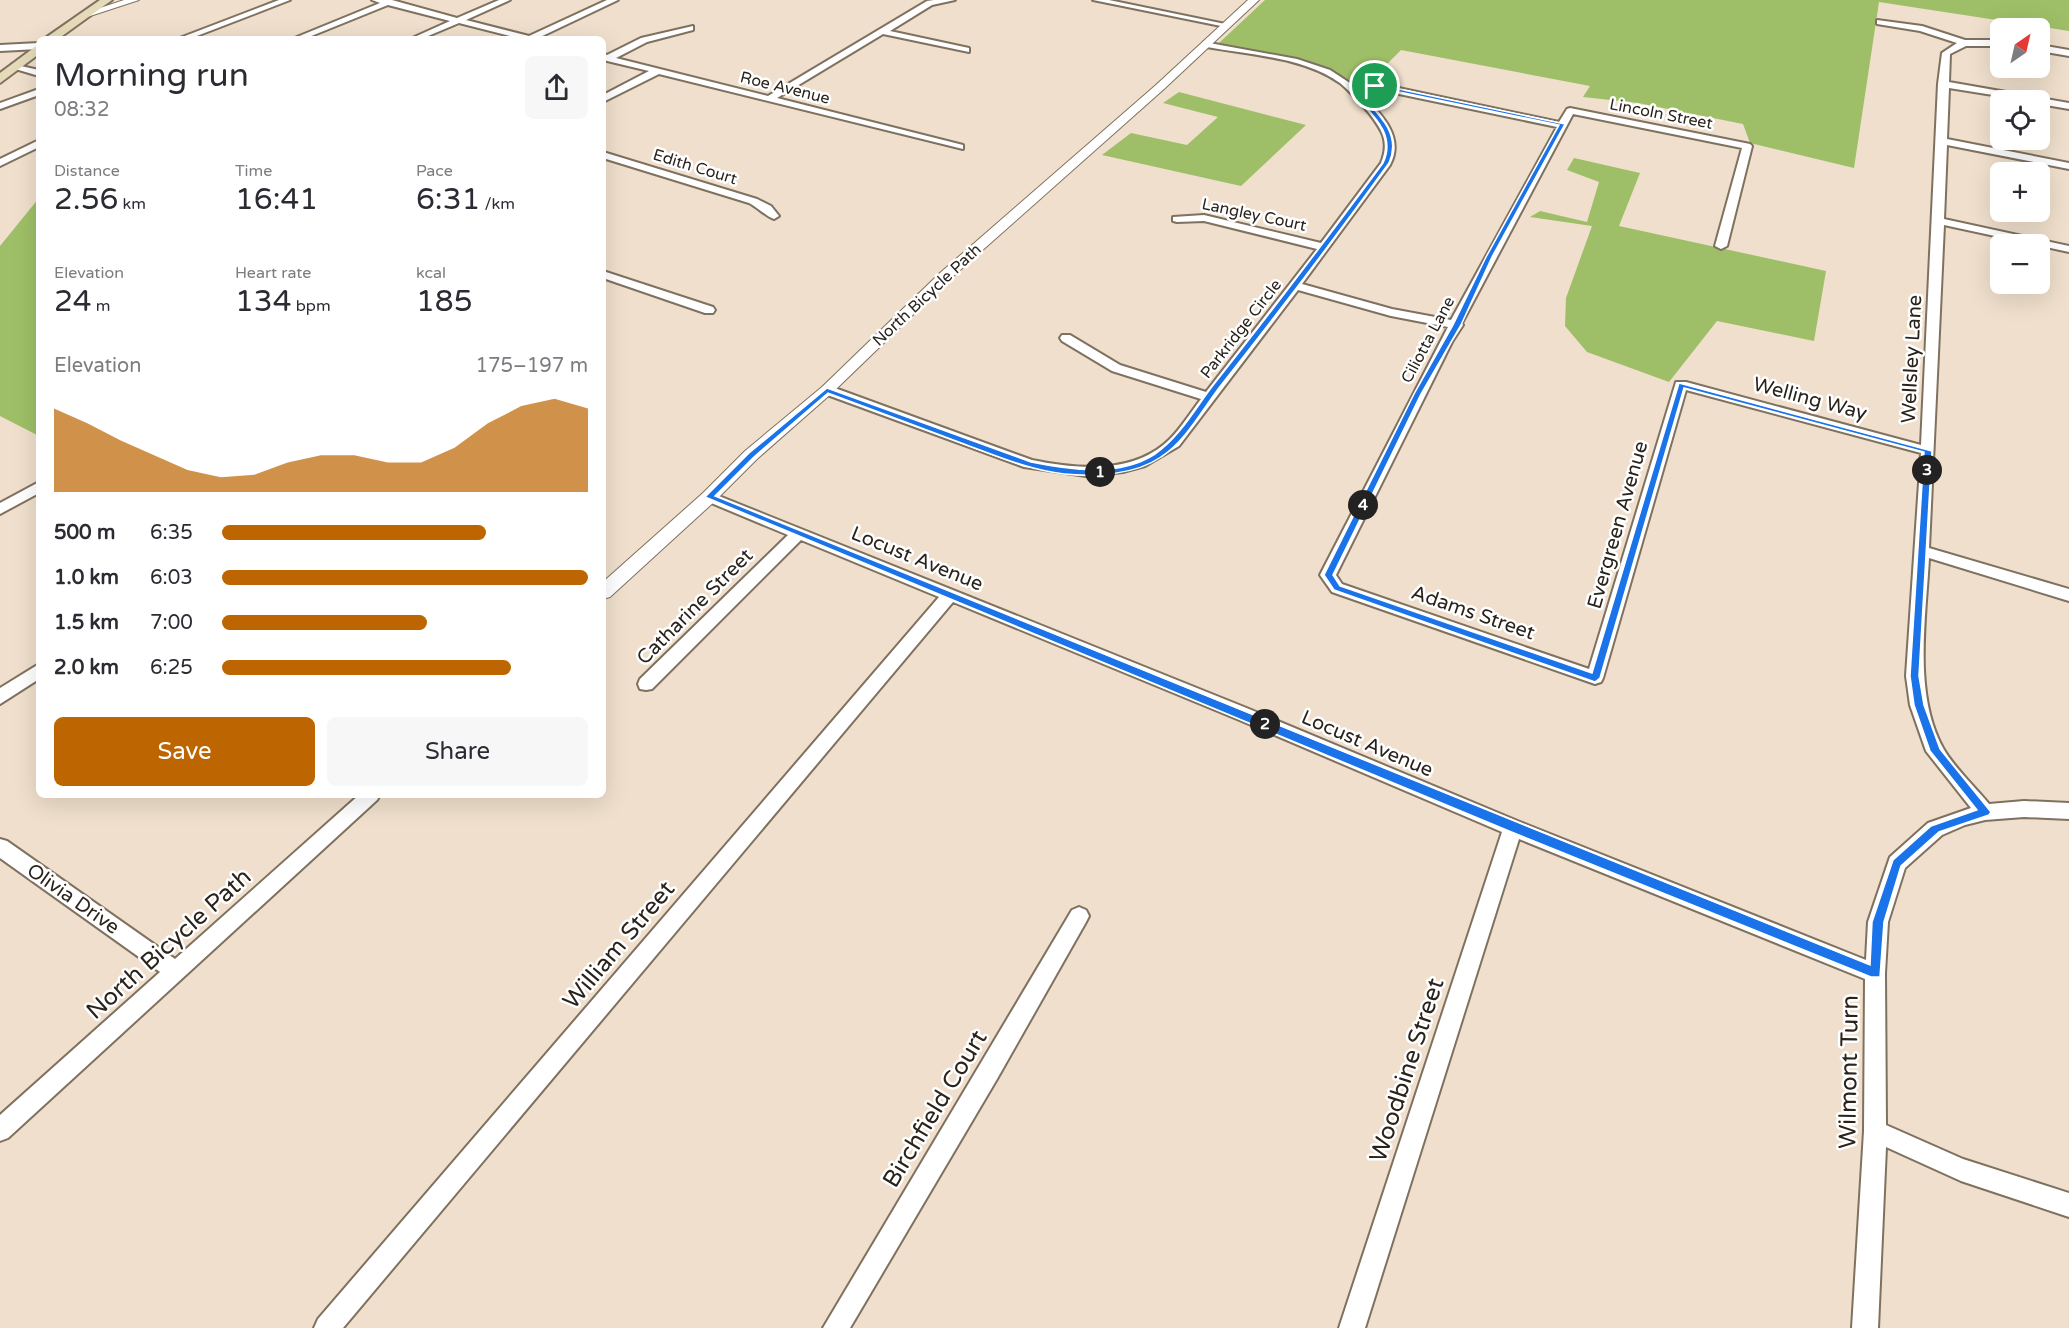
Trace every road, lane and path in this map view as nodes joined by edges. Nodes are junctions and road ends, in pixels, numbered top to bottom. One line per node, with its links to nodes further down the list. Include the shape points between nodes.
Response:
1 (107, 0): 12 (main road)
2 (134, 0): 12 (street)
3 (286, 0): 19 (street)
4 (376, 0): 10 (street)
5 (506, 0): 13 (street)
6 (614, 0): 23 (street)
7 (951, 0): 11 (street)
8 (1097, 0): 15 (street)
9 (1254, 0): 15 (street, North Bicycle Path)
10 (391, 1): 13 (street); 20 (street)
11 (926, 2): 17 (street)
12 (84, 15): 18 (main road)
13 (458, 20): 21 (street); 22 (street)
14 (1880, 22): 24 (street, via 1922,29)
15 (1226, 25): 26 (street, North Bicycle Path)
16 (690, 28): 33 (street, via 644,40)
17 (880, 31): 30 (street); 44 (street)
18 (54, 36)
19 (189, 36)
20 (304, 36)
21 (421, 36)
22 (519, 36)
23 (536, 36)
24 (1964, 43): 25 (street); 39 (street, Wellsley Lane, via 1946,53)
25 (1990, 43)
26 (1207, 44): 40 (street, Parkridge Circle, via 1309,66); 68 (street, North Bicycle Path, via 954,268)
27 (36, 47): 28 (street)
28 (0, 48)
29 (36, 49): 35 (main road)
30 (966, 50)
31 (2050, 50): 32 (street)
32 (2069, 53)
33 (606, 57)
34 (606, 57): 36 (street, Roe Avenue)
35 (15, 66): 37 (street); 38 (main road)
36 (657, 71): 43 (street); 44 (street, Roe Avenue)
37 (36, 72)
38 (0, 79)
39 (1943, 84): 41 (street); 50 (street, Wellsley Lane)
40 (1352, 88): 49 (street, via 1375,86); 60 (street, Parkridge Circle, via 1388,130 1392,151)
41 (1990, 92)
42 (36, 93): 46 (street)
43 (606, 97)
44 (769, 99): 52 (street, Roe Avenue)
45 (2050, 103): 47 (street)
46 (0, 106)
47 (2069, 106)
48 (1570, 111): 49 (street, Ciliotta Lane); 59 (street, Lincoln Street, via 1747,146)
49 (1562, 124): 65 (street, Ciliotta Lane, via 1489,257)
50 (1941, 141): 55 (street); 58 (street, Wellsley Lane)
51 (36, 145): 54 (street)
52 (960, 147)
53 (606, 156): 56 (street, Edith Court, via 753,201)
54 (0, 164)
55 (2069, 166)
56 (774, 216)
57 (1177, 219): 60 (street, Langley Court, via 1204,218)
58 (1938, 221): 61 (street); 70 (street, Wellsley Lane)
59 (1720, 246)
60 (1323, 247): 63 (street, Parkridge Circle)
61 (2069, 249)
62 (606, 276): 64 (street)
63 (1295, 286): 65 (street); 69 (street, Parkridge Circle)
64 (709, 310)
65 (1457, 325): 76 (street, Ciliotta Lane, via 1418,394 1328,575)
66 (1066, 338): 69 (street, via 1116,368)
67 (1682, 385): 70 (street, Welling Way); 81 (street, Evergreen Avenue)
68 (827, 390): 69 (street, Parkridge Circle, via 1029,465 1091,472 1138,465 1159,455 1186,428); 72 (street, North Bicycle Path)
69 (1208, 397)
70 (1928, 451): 75 (street, Wellsley Lane)
71 (36, 488): 73 (street)
72 (709, 497): 74 (street, Locust Avenue); 77 (street, North Bicycle Path)
73 (0, 509)
74 (798, 534): 78 (street, Locust Avenue); 82 (street, Catharine Street)
75 (1922, 551): 79 (street); 86 (street, Wellsley Lane, via 1914,676 1919,705 1935,751)
76 (1337, 588): 81 (street, Adams Street)
77 (606, 589)
78 (950, 595): 87 (street, Locust Avenue); 95 (street, William Street)
79 (2069, 595)
80 (36, 672): 83 (street)
81 (1595, 678)
82 (646, 684)
83 (0, 697)
84 (368, 798): 90 (street, North Bicycle Path)
85 (2069, 811): 86 (street, Wilmont Turn)
86 (1985, 812): 91 (street, Wilmont Turn, via 1935,829 1897,863 1878,922)
87 (1513, 828): 91 (street, Locust Avenue); 97 (street, Woodbine Street)
88 (0, 847): 90 (street, Olivia Drive)
89 (1079, 916): 96 (street, Birchfield Court)
90 (176, 972): 92 (street, North Bicycle Path)
91 (1875, 973): 93 (street, Wilmont Turn)
92 (0, 1130)
93 (1875, 1131): 94 (street, via 1961,1170); 98 (street, Wilmont Turn)
94 (2069, 1205)
95 (327, 1328)
96 (836, 1328)
97 (1352, 1328)
98 (1865, 1328)

